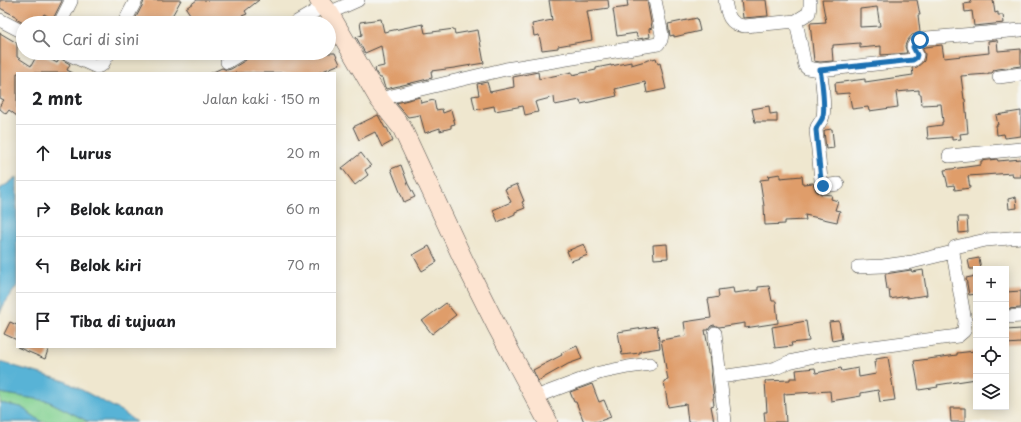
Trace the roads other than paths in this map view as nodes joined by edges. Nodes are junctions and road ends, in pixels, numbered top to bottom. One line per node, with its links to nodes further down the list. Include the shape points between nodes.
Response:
1 (70, 0): 8 (street)
2 (136, 0): 9 (street)
3 (358, 0): 7 (street)
4 (655, 0): 24 (street, via 662,35 658,44 506,69)
5 (725, 0): 13 (street, via 727,14 740,26)
6 (810, 0): 13 (street, via 809,13)
7 (324, 6): 10 (street); 11 (street)
8 (64, 16)
9 (128, 16)
10 (307, 16)
11 (330, 16)
12 (0, 20): 15 (street)
13 (796, 21): 21 (street, via 804,66)
14 (336, 26): 24 (street)
15 (16, 28)
16 (1021, 30): 21 (street, via 927,38 915,43 913,47 917,55 913,60)
17 (82, 60): 18 (street, via 97,67)
18 (105, 60)
19 (230, 60): 20 (street)
20 (227, 62)
21 (820, 70): 27 (street, via 824,113 816,130 821,180 823,186)
22 (1021, 74): 23 (street)
23 (999, 77)
24 (379, 99): 37 (street, via 402,128 467,266)
25 (1021, 149): 26 (street)
26 (949, 156)
27 (838, 184)
28 (1021, 237): 29 (street, via 986,240 955,248)
29 (953, 252): 30 (street, via 912,262); 33 (street)
30 (858, 267)
31 (1021, 316): 32 (street)
32 (1009, 317)
33 (971, 321): 36 (street, via 958,336 810,357 769,370)
34 (715, 333): 36 (street)
35 (650, 364): 37 (street, via 599,373)
36 (720, 377): 39 (street)
37 (535, 397): 38 (street)
38 (548, 422)
39 (725, 422)

